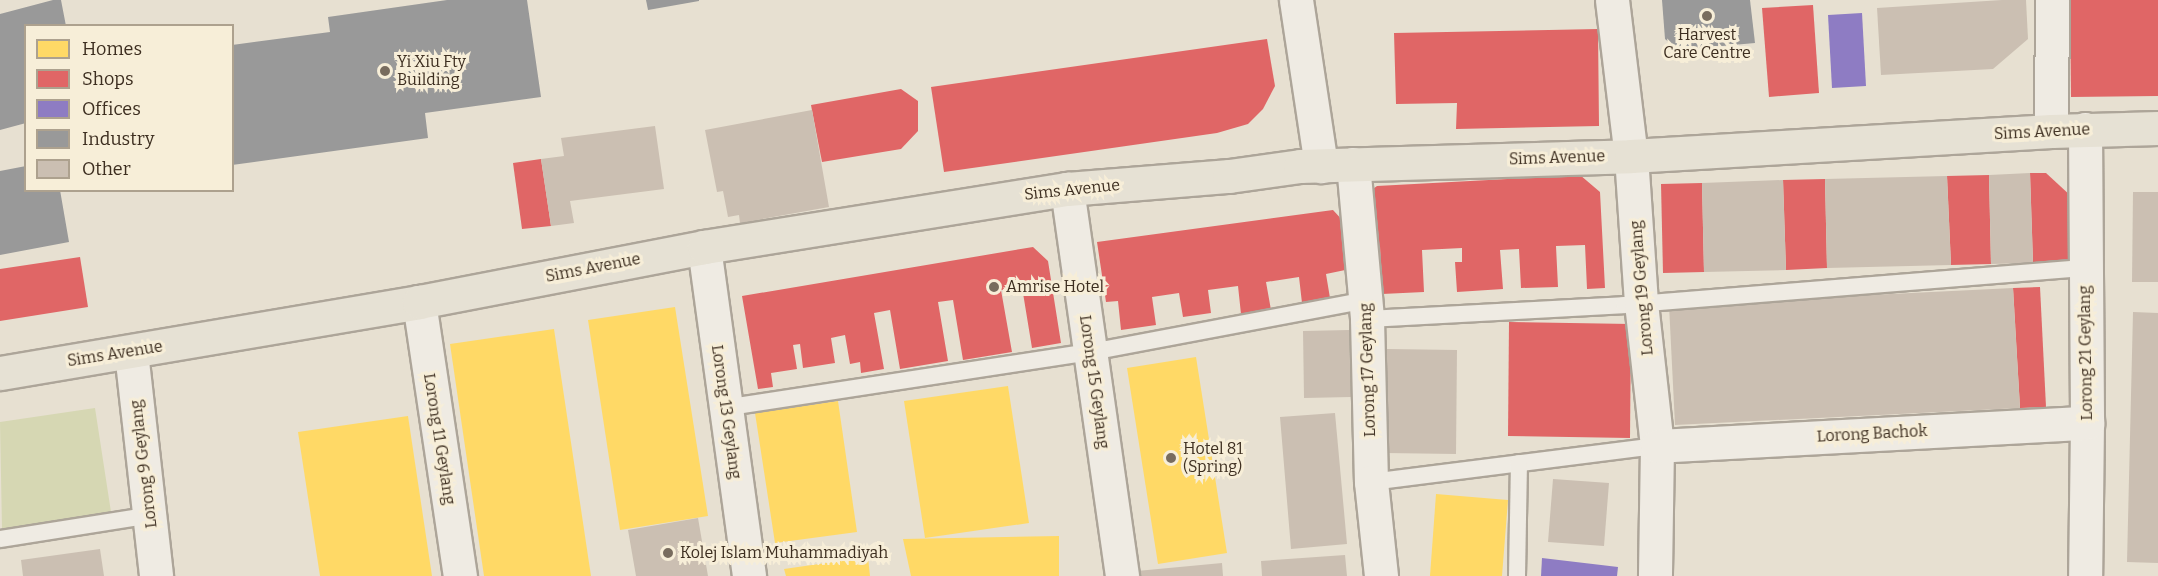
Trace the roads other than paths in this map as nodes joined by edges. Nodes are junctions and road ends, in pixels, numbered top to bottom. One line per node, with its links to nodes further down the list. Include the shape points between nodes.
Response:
1 (1284, 0): 10 (street)
2 (1296, 0): 10 (street)
3 (1612, 0): 8 (street, Lorong 19 Geylang)
4 (2052, 0): 7 (street)
5 (2158, 128): 6 (main road, Sims Avenue)
6 (2085, 129): 7 (main road, Sims Avenue); 13 (street, Lorong 21 Geylang)
7 (2051, 131): 8 (main road, Sims Avenue)
8 (1631, 156): 9 (main road, Sims Avenue); 15 (street, Lorong 19 Geylang)
9 (1353, 164): 10 (main road, Sims Avenue); 16 (street, Lorong 17 Geylang)
10 (1310, 166): 11 (main road, Sims Avenue)
11 (1067, 189): 12 (main road, Sims Avenue); 17 (street, Lorong 15 Geylang)
12 (704, 247): 14 (main road, Sims Avenue); 20 (street, Lorong 13 Geylang)
13 (2085, 268): 15 (lane); 21 (street, Lorong 21 Geylang)
14 (419, 302): 18 (main road, Sims Avenue); 28 (street, Lorong 11 Geylang)
15 (1641, 303): 16 (lane); 22 (street, Lorong 19 Geylang)
16 (1367, 310): 17 (lane); 24 (street, Lorong 17 Geylang)
17 (1089, 351): 20 (lane); 30 (street, Lorong 15 Geylang)
18 (131, 352): 19 (main road, Sims Avenue); 25 (street, Lorong 9 Geylang)
19 (0, 373)
20 (724, 408): 29 (street, Lorong 13 Geylang)
21 (2088, 423): 22 (street, Lorong Bachok); 34 (street, Lorong 21 Geylang)
22 (1658, 446): 23 (lane); 33 (street, Lorong 19 Geylang)
23 (1519, 463): 24 (lane); 32 (lane)
24 (1371, 482): 31 (street, Lorong 17 Geylang)
25 (151, 515): 26 (lane); 27 (street, Lorong 9 Geylang)
26 (0, 538)
27 (156, 576)
28 (460, 576)
29 (749, 576)
30 (1122, 576)
31 (1381, 576)
32 (1517, 576)
33 (1655, 576)
34 (2085, 576)

